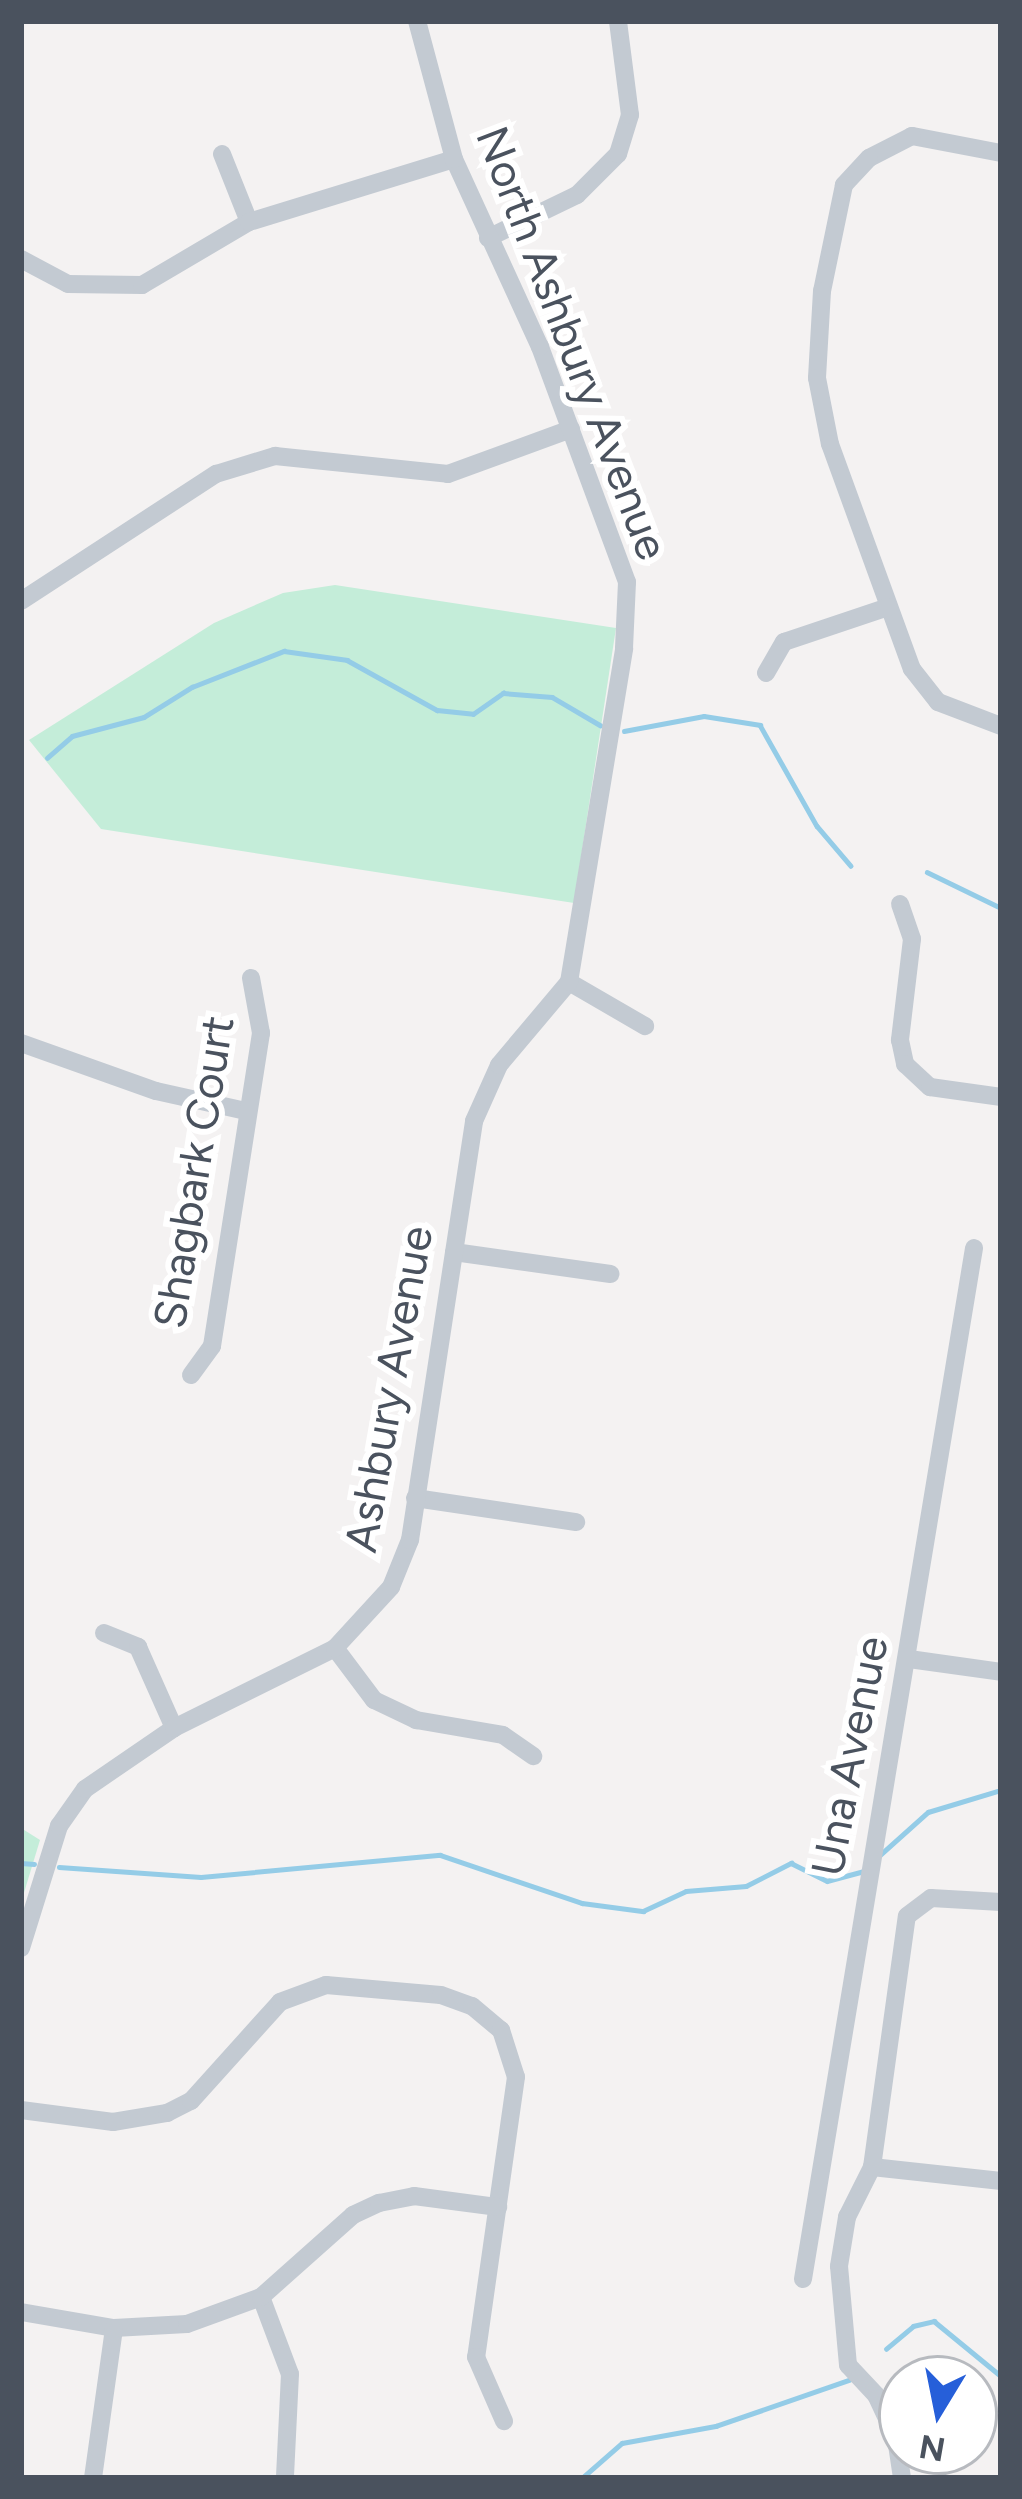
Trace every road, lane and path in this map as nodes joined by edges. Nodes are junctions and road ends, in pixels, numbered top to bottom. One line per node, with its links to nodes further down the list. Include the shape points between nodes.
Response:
1 (417, 21): 5 (street, North Ashbury Avenue)
2 (619, 21): 7 (street, via 630,115 618,154 577,195)
3 (1001, 153): 11 (street, via 912,136 869,158 844,184 822,291 817,378 830,444)
4 (222, 154): 6 (street)
5 (454, 159): 6 (street); 7 (street, North Ashbury Avenue)
6 (249, 222): 8 (street, via 142,284 68,284)
7 (488, 238): 9 (street, North Ashbury Avenue)
8 (21, 259)
9 (571, 429): 10 (street, via 448,474 275,456 216,474); 15 (street, North Ashbury Avenue, via 614,532 629,602)
10 (21, 601)
11 (888, 607): 12 (street, via 784,642); 13 (street, via 911,669 938,702)
12 (766, 673)
13 (1001, 727)
14 (900, 904): 20 (street, via 913,956 900,1040 905,1064 930,1087)
15 (581, 910): 17 (street, Ashbury Avenue)
16 (251, 978): 21 (street, Shagbark Court, via 262,1019)
17 (568, 982): 18 (street); 23 (street, Ashbury Avenue, via 487,1083 468,1148)
18 (645, 1026)
19 (22, 1048): 21 (street)
20 (1001, 1097)
21 (246, 1111): 25 (street, Shagbark Court, via 212,1346)
22 (974, 1248): 30 (street, Una Avenue)
23 (454, 1252): 24 (street); 26 (street, Ashbury Avenue)
24 (610, 1274)
25 (191, 1375)
26 (415, 1498): 27 (street); 29 (street, Ashbury Avenue, via 391,1588)
27 (576, 1522)
28 (104, 1634): 32 (street, via 138,1647)
29 (334, 1648): 32 (street, Ashbury Avenue); 33 (street, via 374,1700 416,1720 503,1736)
30 (909, 1659): 31 (street); 40 (street, Una Avenue)
31 (1001, 1672)
32 (174, 1728): 35 (street, Ashbury Avenue, via 85,1789 58,1826)
33 (533, 1756)
34 (1001, 1903): 37 (street, via 931,1898 907,1916)
35 (21, 1948)
36 (21, 2110): 39 (street, via 113,2122 154,2118 191,2101 280,2002 310,1989 359,1984 441,1995 472,2006 501,2030 514,2064)
37 (872, 2167): 38 (street); 47 (street, via 848,2217 839,2266 843,2320 848,2365 876,2395 896,2438)
38 (1001, 2181)
39 (498, 2207): 41 (street, via 414,2196 380,2203 353,2215); 44 (street, via 476,2357)
40 (803, 2279)
41 (261, 2297): 43 (street, via 187,2324); 46 (street, via 290,2374)
42 (21, 2312): 43 (street)
43 (114, 2328): 45 (street)
44 (504, 2422)
45 (93, 2478)
46 (284, 2478)
47 (902, 2478)

